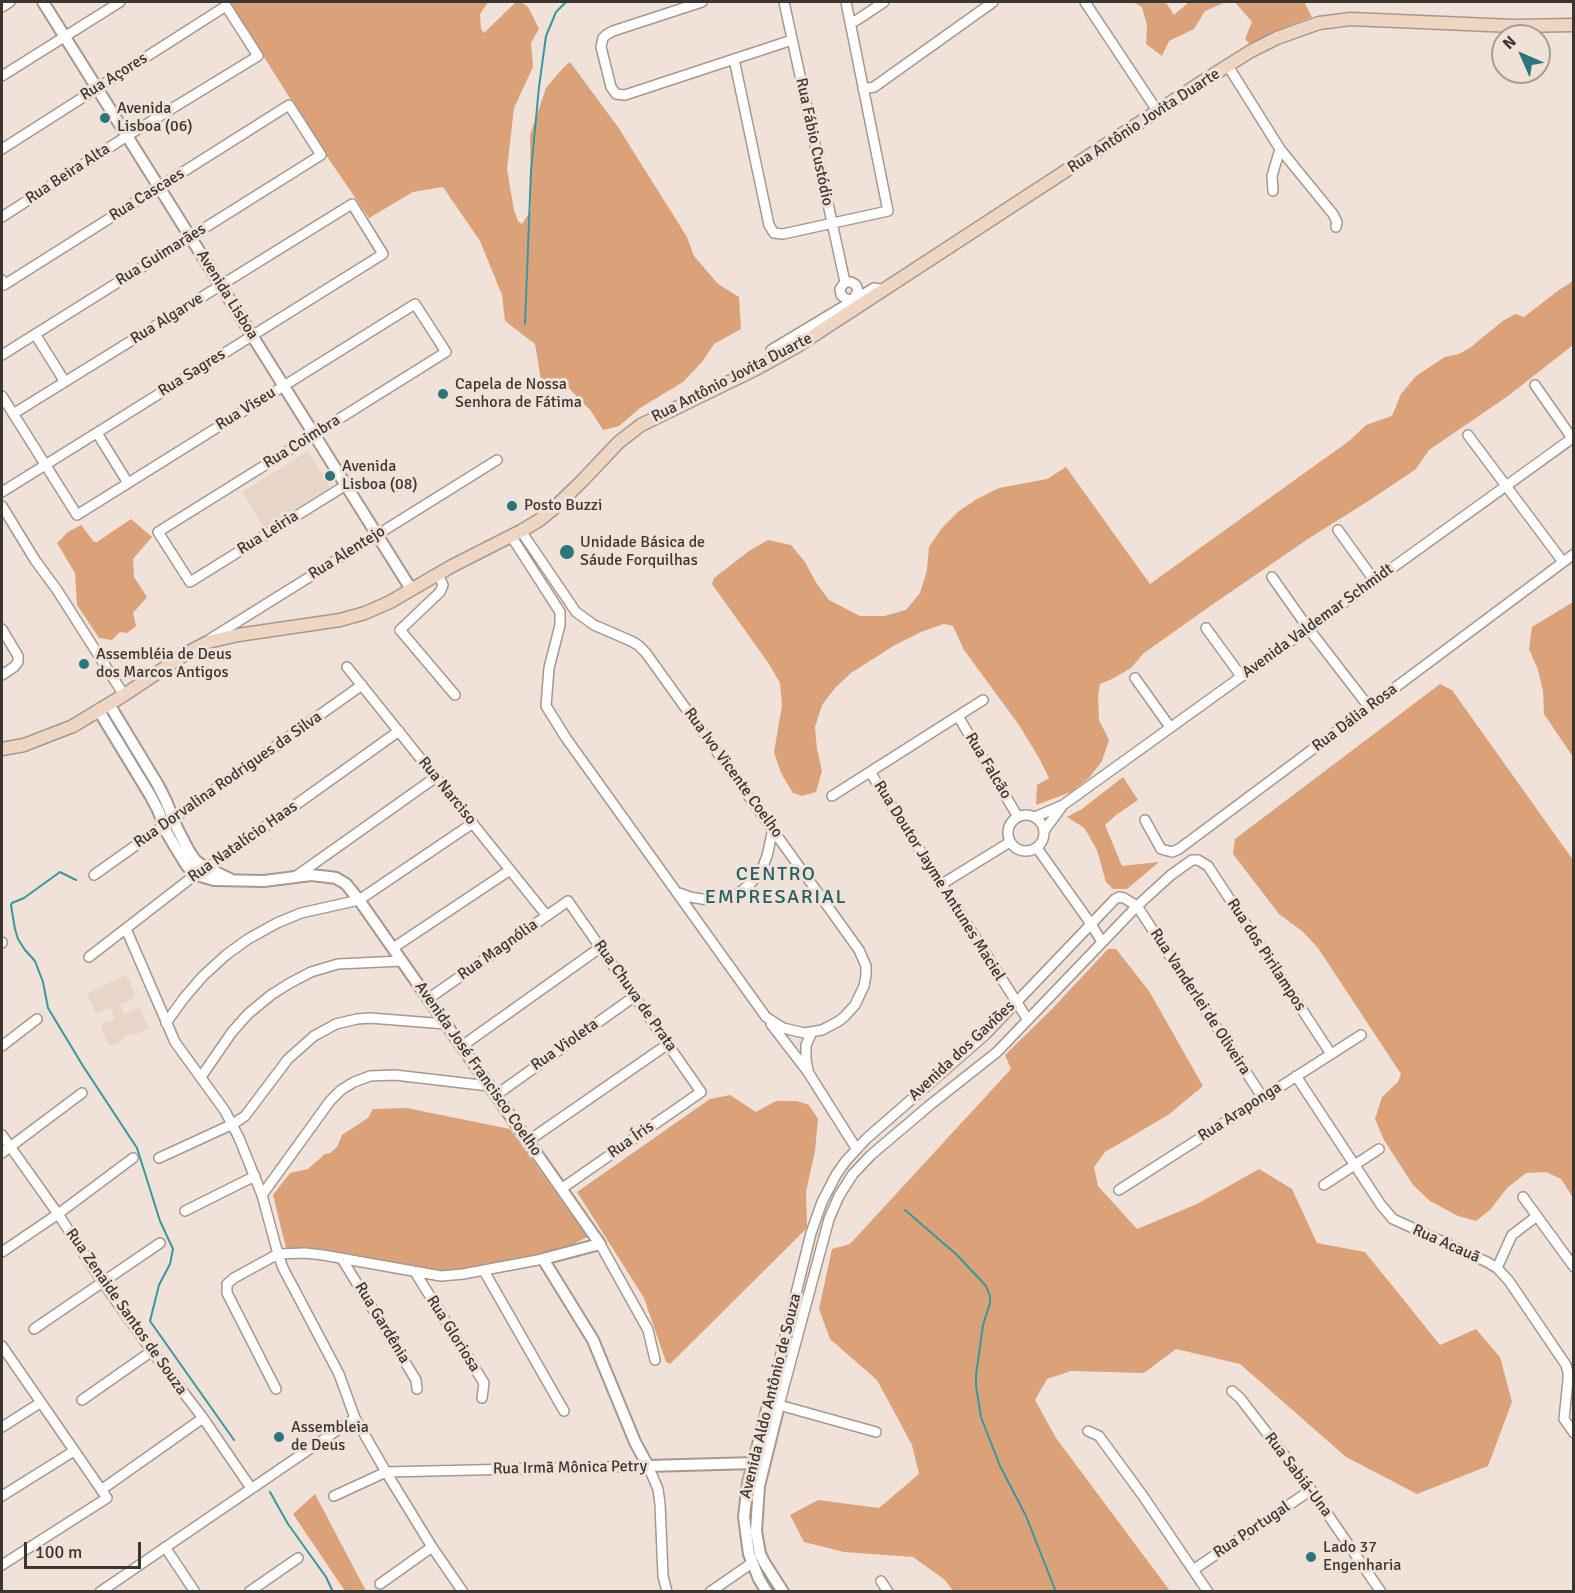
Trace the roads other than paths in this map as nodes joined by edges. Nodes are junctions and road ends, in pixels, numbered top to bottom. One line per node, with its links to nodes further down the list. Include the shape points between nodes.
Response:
1 (10, 2): 11 (street)
2 (43, 2): 14 (street, Avenida Lisboa)
3 (120, 2): 14 (street)
4 (702, 2): 16 (street, via 609,32 601,47 611,87 616,94 625,95)
5 (784, 2): 15 (street, Rua Fábio Custódio)
6 (846, 2): 12 (street)
7 (884, 2): 12 (street)
8 (993, 2): 20 (street, via 874,87)
9 (1085, 2): 21 (street)
10 (226, 6): 19 (street, Rua Açores); 22 (street, Rua Beira Alta, via 258,56)
11 (2, 7)
12 (850, 23): 20 (street)
13 (1574, 25): 17 (main road, Rua Antônio Jovita Duarte, via 1337,20 1283,36)
14 (64, 36): 18 (street); 19 (street, Avenida Lisboa)
15 (792, 40): 16 (street); 29 (street, Rua Fábio Custódio)
16 (734, 59): 29 (street, via 769,225 774,232 783,234)
17 (1228, 66): 21 (main road, Rua Antônio Jovita Duarte); 24 (street)
18 (2, 76)
19 (97, 88): 22 (street, Avenida Lisboa); 23 (street, Rua Açores)
20 (863, 89): 29 (street, via 888,211)
21 (1158, 112): 35 (main road, Rua Antônio Jovita Duarte)
22 (127, 136): 26 (street, Avenida Lisboa); 28 (street, Rua Beira Alta)
23 (2, 148)
24 (1280, 149): 27 (street, via 1272,176); 30 (street, via 1333,214)
25 (321, 155): 26 (street, Rua Cascaes, via 289,105); 31 (street, Rua Guimarães)
26 (159, 187): 31 (street, Avenida Lisboa); 33 (street, Rua Cascaes)
27 (1273, 191)
28 (2, 217)
29 (832, 223): 36 (street, Rua Fábio Custódio, via 845,282 856,285 858,291)
30 (1336, 227)
31 (190, 237): 34 (street, Avenida Lisboa); 38 (street, Rua Guimarães)
32 (383, 254): 34 (street, Rua Algarve, via 352,204); 39 (street, Rua Sagres)
33 (3, 282)
34 (221, 285): 39 (street, Avenida Lisboa); 42 (street, Rua Algarve)
35 (885, 290): 36 (street, via 874,288); 41 (main road, Rua Antônio Jovita Duarte)
36 (853, 300): 41 (street, via 771,350)
37 (415, 304): 44 (street, Rua Viseu); 48 (street, Rua Coimbra, via 446,352)
38 (35, 334): 40 (street, Rua Guimarães); 42 (street)
39 (252, 336): 44 (street, Avenida Lisboa); 47 (street, Rua Sagres)
40 (3, 350)
41 (772, 360): 60 (main road, Rua Antônio Jovita Duarte, via 636,428 552,510)
42 (65, 382): 46 (street, Rua Algarve)
43 (1534, 385): 50 (street)
44 (284, 386): 48 (street, Avenida Lisboa); 53 (street, Rua Viseu)
45 (2, 396): 46 (street)
46 (13, 414): 52 (street)
47 (97, 433): 52 (street, Rua Sagres); 53 (street)
48 (314, 435): 54 (street, Avenida Lisboa); 66 (street, Rua Coimbra, via 158,532)
49 (1468, 435): 55 (street)
50 (1573, 437): 55 (street, Avenida Valdemar Schmidt)
51 (497, 460): 59 (street, Rua Alentejo)
52 (45, 465): 53 (street, Rua Viseu, via 77,515); 56 (street, Rua Sagres)
53 (128, 483)
54 (346, 485): 59 (street, Avenida Lisboa); 66 (street, Rua Leiria)
55 (1506, 486): 62 (street); 65 (street, Avenida Valdemar Schmidt)
56 (2, 492)
57 (2, 506): 81 (street)
58 (1338, 530): 65 (street)
59 (377, 534): 67 (street, Avenida Lisboa); 69 (street, Rua Alentejo)
60 (516, 534): 63 (main road, Rua Antônio Jovita Duarte); 68 (street, Rua Ivo Vicente Coelho); 70 (street)
61 (1574, 554): 62 (street, Rua Dália Rosa)
62 (1563, 562): 84 (street, Rua Dália Rosa)
63 (438, 574): 67 (main road, Rua Antônio Jovita Duarte); 82 (street, via 443,585 440,592 400,630)
64 (1272, 577): 72 (street)
65 (1374, 580): 72 (street, Avenida Valdemar Schmidt)
66 (190, 582)
67 (411, 589): 74 (main road, Rua Antônio Jovita Duarte, via 352,617)
68 (576, 612): 70 (street); 100 (street, Rua Ivo Vicente Coelho, via 646,652)
69 (244, 617): 74 (street, via 245,627); 75 (street, Rua Alentejo)
70 (561, 620): 112 (street, via 549,668 546,706)
71 (1206, 628): 78 (street)
72 (1308, 628): 78 (street, Avenida Valdemar Schmidt); 84 (street)
73 (2, 629): 77 (street, via 18,656 14,667)
74 (253, 633): 75 (main road, Rua Antônio Jovita Duarte)
75 (197, 646): 81 (main road, Rua Antônio Jovita Duarte)
76 (347, 667): 80 (street, Rua Narciso)
77 (2, 675)
78 (1241, 676): 87 (street, Avenida Valdemar Schmidt)
79 (1135, 678): 87 (street)
80 (362, 685): 88 (street, Rua Narciso); 96 (street, Rua Dorvalina Rodrigues da Silva)
81 (124, 695): 85 (main road, Rua Antônio Jovita Duarte)
82 (455, 695)
83 (983, 700): 86 (street)
84 (1369, 707): 97 (street, Rua Dália Rosa, via 1179,849 1161,849)
85 (104, 708): 89 (main road, Rua Antônio Jovita Duarte, via 46,737); 96 (street, Avenida José Francisco Coelho, via 158,785); 99 (street)
86 (958, 716): 90 (street); 94 (street, Rua Falcão)
87 (1170, 727): 93 (street, Avenida Valdemar Schmidt)
88 (399, 731): 91 (street, Rua Narciso); 105 (street, Rua Natalício Haas)
89 (3, 747)
90 (870, 772): 92 (street); 111 (street, Rua Doutor Jayme Antunes Maciel)
91 (436, 777): 98 (street, Rua Narciso); 109 (street)
92 (832, 796)
93 (1063, 805): 95 (street); 101 (street)
94 (1018, 817): 95 (street); 102 (street, via 1008,830)
95 (1035, 817): 101 (street)
96 (174, 818): 99 (street, Rua Dorvalina Rodrigues da Silva); 105 (street, Avenida José Francisco Coelho, via 189,851)
97 (1145, 820)
98 (473, 823): 106 (street, Rua Narciso); 113 (street)
99 (164, 826): 107 (street, Rua Dorvalina Rodrigues da Silva); 108 (street, via 182,859)
100 (773, 829): 112 (street, via 762,869 743,891 708,900); 132 (street, Rua Ivo Vicente Coelho, via 851,938 866,966 864,986 855,1005 839,1021)
101 (1044, 831): 103 (street)
102 (1010, 842): 103 (street, via 1025,852); 111 (street)
103 (1037, 848): 117 (street)
104 (1198, 860): 115 (street, Avenida dos Gaviões, via 1171,875); 137 (street, Rua dos Pirilampos, via 1208,866)
105 (208, 868): 108 (street, Rua Natalício Haas); 110 (street, Avenida José Francisco Coelho)
106 (510, 870): 116 (street, Rua Narciso); 121 (street)
107 (94, 875)
108 (197, 875): 110 (street, Avenida José Francisco Coelho); 118 (street, Rua Natalício Haas)
109 (295, 877): 110 (street, Avenida José Francisco Coelho); 113 (street, Avenida José Francisco Coelho, via 336,878 349,886)
110 (233, 880)
111 (942, 884): 126 (street, Rua Doutor Jayme Antunes Maciel)
112 (679, 893): 127 (street)
113 (359, 900): 121 (street, Avenida José Francisco Coelho); 130 (street, via 301,913 248,939 203,976)
114 (568, 901): 116 (street, Rua Magnólia); 120 (street, Rua Chuva de Prata)
115 (1137, 906): 117 (street, Avenida dos Gaviões, via 1119,897); 119 (street, Avenida dos Gaviões); 145 (street, Rua Vanderlei de Oliveira)
116 (547, 916): 125 (street, Rua Magnólia)
117 (1090, 924): 119 (street); 126 (street, Avenida dos Gaviões)
118 (126, 929): 122 (street, Rua Natalício Haas); 130 (street)
119 (1102, 942): 129 (street, Avenida dos Gaviões)
120 (601, 947): 124 (street, Rua Chuva de Prata); 136 (street)
121 (393, 948): 123 (street, Avenida José Francisco Coelho)
122 (89, 957)
123 (402, 961): 125 (street, Avenida José Francisco Coelho); 140 (street, via 338,964 295,980 248,1014)
124 (635, 996): 134 (street, Rua Chuva de Prata); 141 (street, Rua Violeta)
125 (428, 999): 131 (street, Avenida José Francisco Coelho)
126 (1016, 1002): 129 (street, Rua Doutor Jayme Antunes Maciel); 142 (street, Avenida dos Gaviões, via 985,1035)
127 (766, 1017): 132 (street, via 793,1031); 138 (street)
128 (37, 1019): 135 (street)
129 (1028, 1020): 146 (street, Avenida dos Gaviões, via 997,1052)
130 (166, 1023): 140 (street)
131 (446, 1024): 136 (street, Avenida José Francisco Coelho); 147 (street, via 364,1018 326,1029 288,1059 245,1116)
132 (812, 1032): 138 (street, via 806,1045)
133 (1361, 1035): 137 (street, Rua Araponga)
134 (668, 1044): 143 (street, Rua Chuva de Prata); 149 (street)
135 (2, 1046)
136 (462, 1046): 141 (street, Avenida José Francisco Coelho)
137 (1331, 1054): 139 (street, Rua Araponga)
138 (808, 1072): 150 (street)
139 (1296, 1076): 145 (street, Rua Araponga); 155 (street, Rua Acauã)
140 (201, 1077): 147 (street)
141 (492, 1090): 149 (street, Avenida José Francisco Coelho); 161 (street, via 395,1075 370,1076 354,1082 330,1101)
142 (920, 1091): 146 (street, via 931,1097); 150 (street, Avenida dos Gaviões)
143 (701, 1092): 158 (street, Rua Íris)
144 (82, 1093): 152 (street)
145 (1263, 1098): 159 (street, Rua Araponga)
146 (930, 1105): 162 (street, Avenida dos Gaviões, via 862,1164)
147 (233, 1124): 154 (street); 156 (street)
148 (2, 1135): 152 (street, Rua Zenaide Santos de Souza)
149 (528, 1141): 158 (street, Avenida José Francisco Coelho)
150 (856, 1148): 160 (street, Avenida dos Gaviões)
151 (1379, 1149): 155 (street)
152 (6, 1150): 165 (street, Rua Zenaide Santos de Souza)
153 (133, 1158): 165 (street)
154 (159, 1158)
155 (1354, 1165): 157 (street); 176 (street, Rua Acauã, via 1393,1219)
156 (255, 1176): 161 (street); 164 (street)
157 (1324, 1185)
158 (561, 1188): 170 (street, Avenida José Francisco Coelho)
159 (1119, 1190)
160 (826, 1191): 162 (street, via 830,1197); 167 (street, Avenida dos Gaviões)
161 (262, 1195): 172 (street)
162 (839, 1196): 168 (street, Avenida dos Gaviões)
163 (1523, 1197): 166 (street)
164 (185, 1212)
165 (58, 1214): 171 (street); 179 (street, Rua Zenaide Santos de Souza)
166 (1537, 1216): 175 (street); 176 (street, via 1512,1235)
167 (811, 1233): 190 (street, Avenida Aldo Antônio de Souza)
168 (825, 1235): 190 (street, Avenida Aldo Antônio de Souza)
169 (160, 1243): 179 (street)
170 (600, 1245): 174 (street); 183 (street, Avenida José Francisco Coelho, via 648,1330)
171 (2, 1251)
172 (278, 1254): 173 (street, via 305,1253); 184 (street, via 227,1284 227,1293); 193 (street, via 339,1374)
173 (342, 1259): 178 (street); 185 (street, Rua Gardênia, via 416,1380)
174 (543, 1259): 177 (street); 200 (street, via 593,1340)
175 (1574, 1267)
176 (1497, 1268): 197 (street, Rua Acauã, via 1566,1365 1564,1419)
177 (484, 1271): 178 (street, via 441,1276); 191 (street)
178 (415, 1272): 187 (street, Rua Gloriosa, via 484,1383)
179 (103, 1282): 180 (street); 181 (street, Rua Zenaide Santos de Souza)
180 (34, 1329)
181 (152, 1351): 188 (street); 192 (street, Rua Zenaide Santos de Souza)
182 (3, 1353): 189 (street)
183 (655, 1360)
184 (276, 1389)
185 (417, 1389)
186 (1232, 1392): 203 (street, Rua Sabiá-Una)
187 (482, 1398)
188 (82, 1400)
189 (40, 1403): 194 (street); 198 (street)
190 (774, 1403): 196 (street); 199 (street, Avenida Aldo Antônio de Souza); 222 (street, Avenida Aldo Antônio de Souza, via 759,1486 756,1531 760,1554)
191 (564, 1411)
192 (203, 1418): 202 (street, Rua Zenaide Santos de Souza); 204 (street)
193 (355, 1418): 201 (street); 202 (street)
194 (2, 1427)
195 (1088, 1431): 212 (street, via 1100,1436)
196 (876, 1432)
197 (1574, 1433)
198 (74, 1451): 204 (street); 205 (street)
199 (754, 1463): 200 (street, Rua Irmã Mônica Petry); 210 (street, Avenida Aldo Antônio de Souza, via 744,1517)
200 (648, 1467): 201 (street, Rua Irmã Mônica Petry); 219 (street, via 658,1489)
201 (386, 1472): 206 (street); 208 (street)
202 (251, 1488): 207 (street)
203 (1311, 1490): 212 (street, Rua Portugal); 225 (street, Rua Sabiá-Una)
204 (104, 1494): 211 (street)
205 (2, 1496)
206 (334, 1496)
207 (165, 1547): 215 (street); 216 (street)
208 (432, 1547): 214 (street); 218 (street)
209 (298, 1558): 217 (street)
210 (752, 1563): 220 (street); 221 (street, Avenida Aldo Antônio de Souza)
211 (2, 1565)
212 (1193, 1570): 224 (street)
213 (881, 1581): 223 (street)
214 (380, 1584)
215 (100, 1592)
216 (195, 1592)
217 (249, 1592)
218 (463, 1592)
219 (667, 1592)
220 (710, 1592)
221 (767, 1592)
222 (783, 1592)
223 (888, 1592)
224 (1208, 1592)
225 (1381, 1592)

